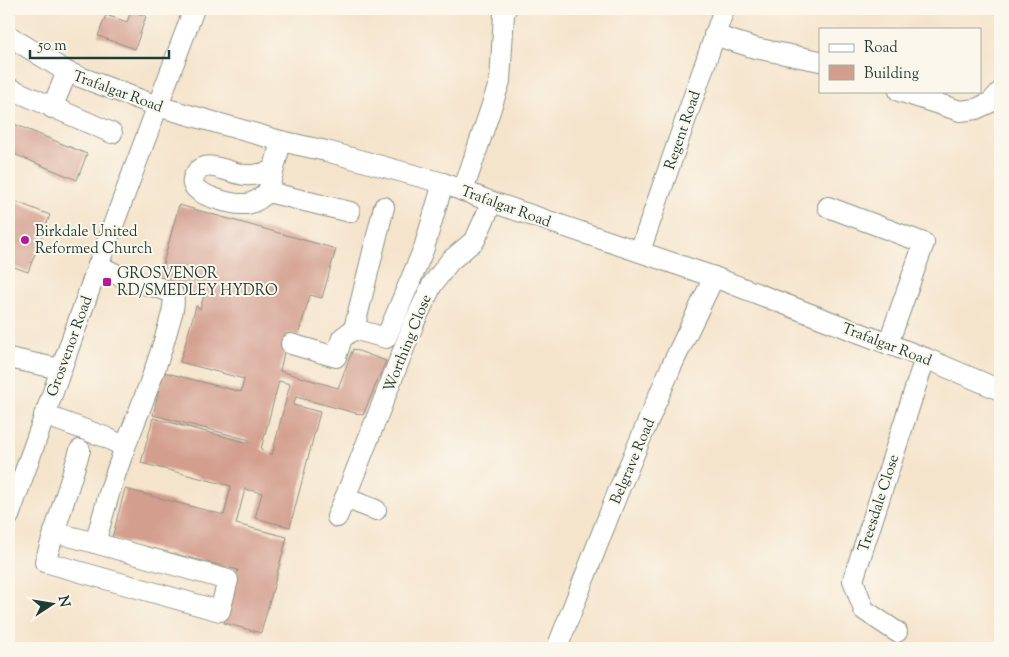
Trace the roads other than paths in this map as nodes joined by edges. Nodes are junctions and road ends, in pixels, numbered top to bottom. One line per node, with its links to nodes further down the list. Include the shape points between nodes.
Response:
1 (194, 9): 11 (street, Grosvenor Road)
2 (506, 9): 17 (street, via 500,81)
3 (724, 9): 4 (street, Regent Road)
4 (714, 35): 6 (street, via 755,48); 23 (street, Regent Road)
5 (9, 36): 7 (street, Trafalgar Road)
6 (819, 61)
7 (67, 72): 11 (street, Trafalgar Road); 12 (street)
8 (9, 88): 12 (street)
9 (902, 92): 10 (street, via 960,111)
10 (997, 103)
11 (158, 106): 14 (street, Trafalgar Road); 24 (street, Grosvenor Road)
12 (52, 108): 13 (street)
13 (112, 133)
14 (281, 141): 15 (street); 16 (street, Trafalgar Road)
15 (273, 171): 18 (street); 18 (street, via 246,175 212,167 201,168 193,179 198,191 208,197 245,204)
16 (443, 182): 17 (street, Trafalgar Road); 26 (street, via 424,248 386,338)
17 (463, 191): 19 (street, Trafalgar Road)
18 (268, 192): 22 (street)
19 (492, 202): 23 (street, Trafalgar Road); 36 (street, Worthing Close, via 475,240 450,261 432,285)
20 (384, 207): 26 (street)
21 (828, 207): 28 (street, via 924,243)
22 (350, 212)
23 (640, 251): 25 (street, Trafalgar Road)
24 (98, 265): 31 (street, Grosvenor Road); 34 (street, via 121,277 169,290 174,299 161,353)
25 (714, 277): 28 (street, Trafalgar Road); 43 (street, Belgrave Road, via 618,492)
26 (354, 329): 27 (street, via 342,338 336,357)
27 (291, 344)
28 (888, 344): 30 (street, Trafalgar Road)
29 (9, 358): 31 (street)
30 (924, 358): 32 (street, Trafalgar Road); 42 (street, Treesdale Close, via 853,580 864,610)
31 (60, 369): 33 (street, Grosvenor Road)
32 (1000, 390)
33 (44, 415): 34 (street); 38 (street, Grosvenor Road)
34 (125, 447): 41 (street)
35 (80, 450): 40 (street)
36 (345, 498): 37 (street); 39 (street, Worthing Close)
37 (376, 510)
38 (9, 516)
39 (338, 517)
40 (54, 532): 41 (street); 41 (street, via 44,562 220,611 228,580)
41 (95, 543)
42 (896, 632)
43 (556, 648)

